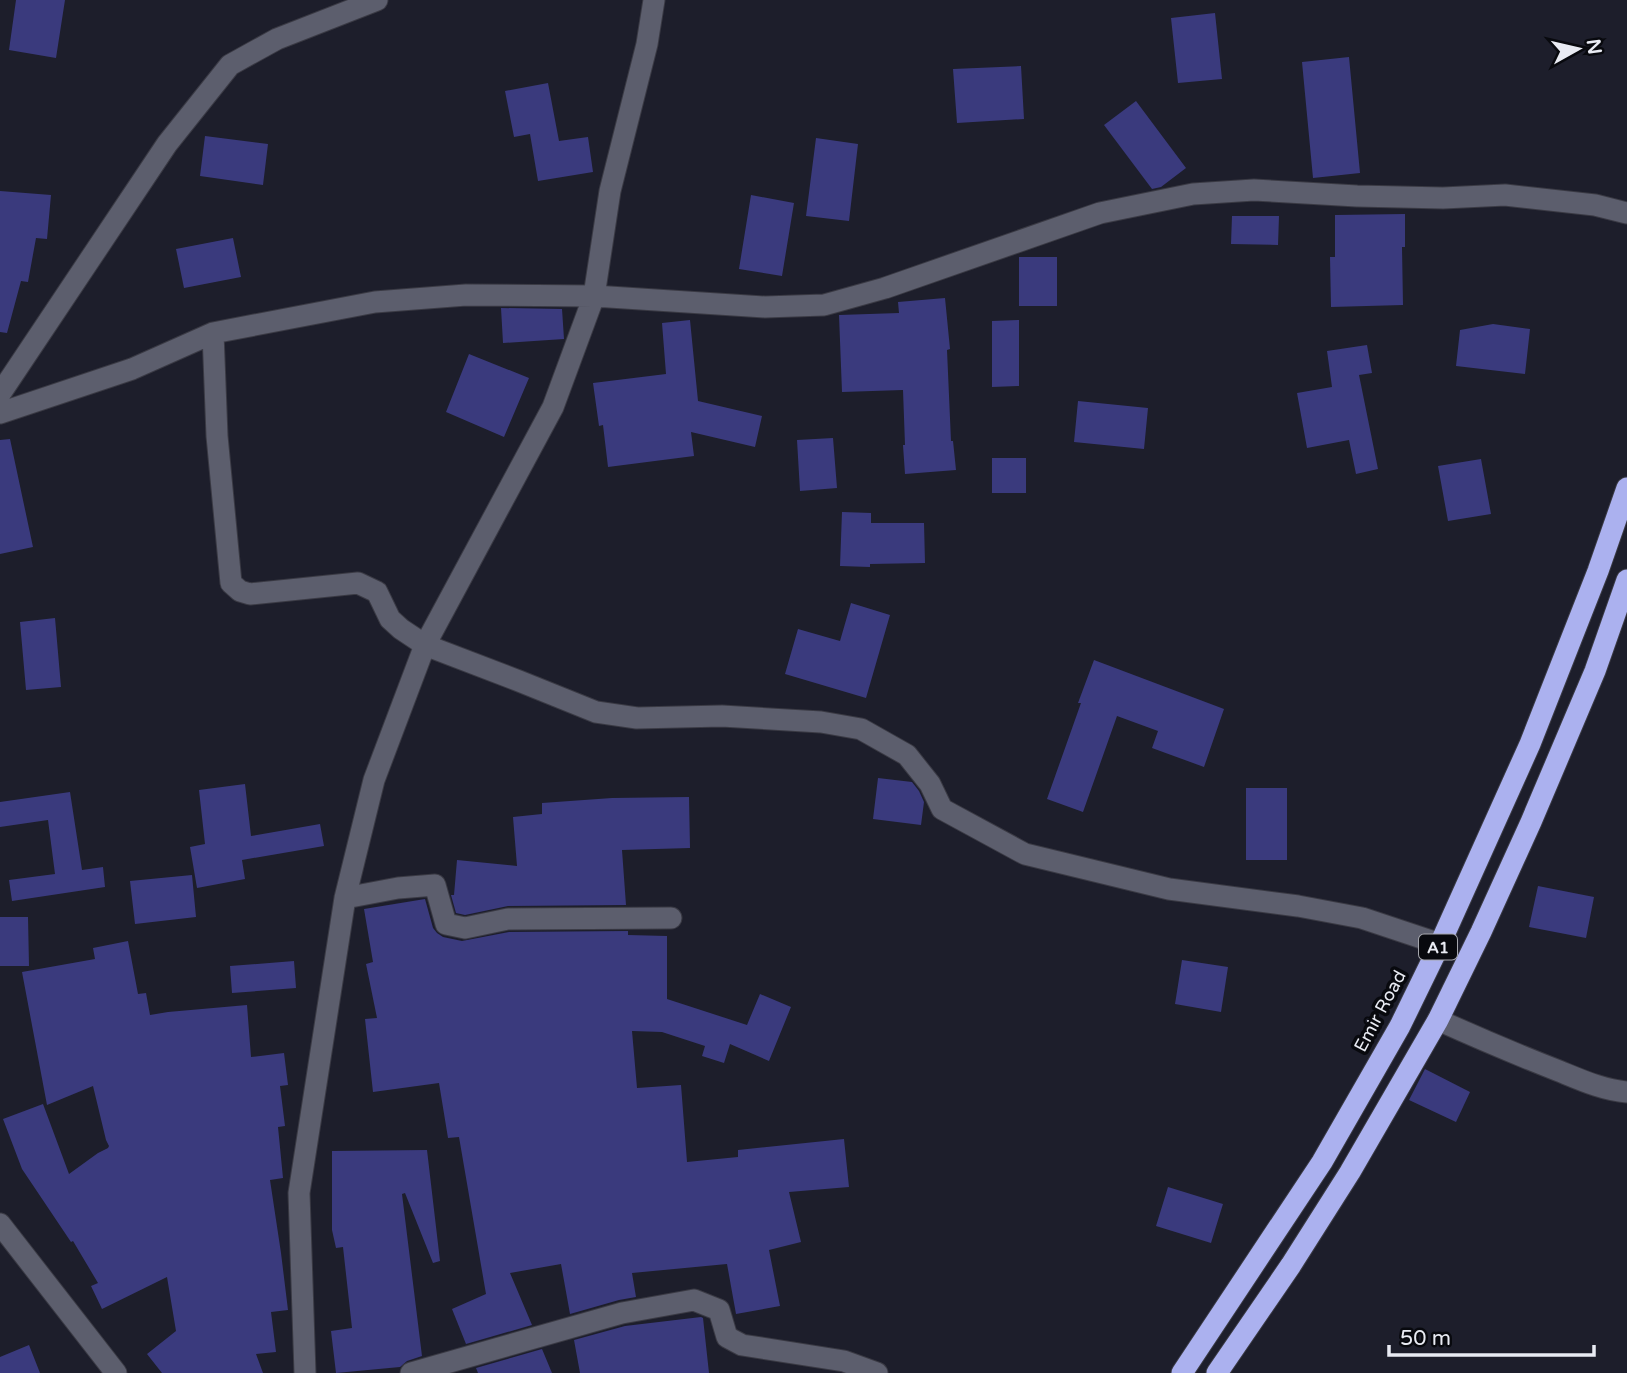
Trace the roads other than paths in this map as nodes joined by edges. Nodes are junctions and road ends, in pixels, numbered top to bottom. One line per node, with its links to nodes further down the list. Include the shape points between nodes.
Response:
1 (377, 0): 6 (street, via 277,39 230,65 167,144)
2 (654, 0): 4 (street, via 610,191)
3 (1627, 213): 4 (street, via 1505,195 1205,193 1100,213 824,305 765,307)
4 (593, 296): 5 (street, via 466,295 375,302); 10 (street, via 553,407)
5 (213, 333): 7 (street, via 132,369); 10 (street, via 231,583 250,594 358,583 377,592 390,619)
6 (0, 394)
7 (0, 413)
8 (1627, 488): 13 (highway, Emir Road / A1, via 1530,744)
9 (1627, 580): 14 (highway, A1, via 1595,671 1531,822)
10 (425, 645): 11 (street, via 374,780); 13 (street, via 596,712 637,718 808,721 861,729 907,755 930,784 942,809 1025,854 1169,889 1362,918)
11 (345, 898): 12 (street, via 435,886 446,924 465,928 508,919); 18 (street, via 299,1192)
12 (671, 918)
13 (1440, 944): 21 (highway, Emir Road / A1, via 1400,1026 1322,1162)
14 (1438, 1020): 15 (street, via 1568,1075); 22 (highway, A1, via 1350,1172)
15 (1627, 1092)
16 (0, 1224): 17 (street)
17 (116, 1373)
18 (305, 1373)
19 (411, 1373): 20 (street, via 622,1313 694,1300 719,1310 727,1337 742,1345 844,1361)
20 (877, 1373)
21 (1182, 1373)
22 (1217, 1373)

